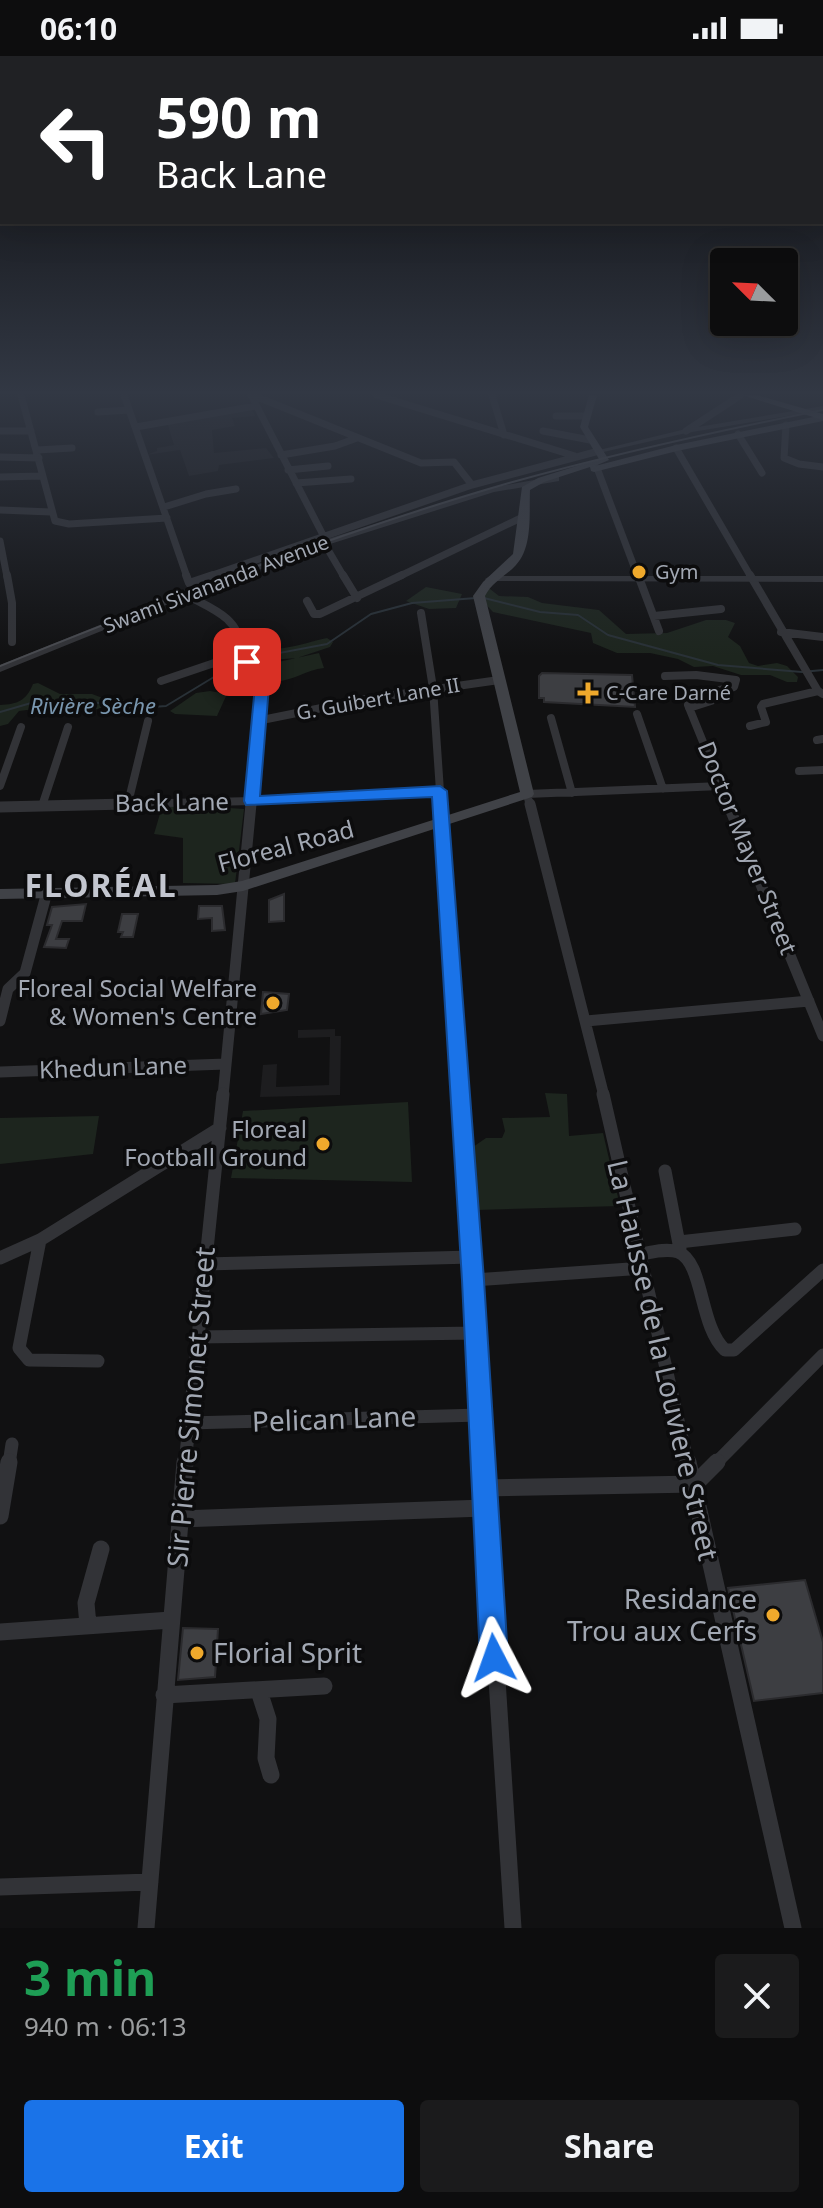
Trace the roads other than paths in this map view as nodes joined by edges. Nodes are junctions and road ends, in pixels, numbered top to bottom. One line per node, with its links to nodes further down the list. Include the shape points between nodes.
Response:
1 (44, 482): 16 (street)
2 (155, 482): 14 (street)
3 (305, 482): 10 (street)
4 (470, 482): 11 (street)
5 (481, 482): 11 (street)
6 (543, 482): 12 (main road)
7 (544, 482): 12 (main road)
8 (603, 482): 25 (street)
9 (696, 482): 26 (street)
10 (296, 483): 19 (street)
11 (472, 485): 19 (street)
12 (525, 488): 17 (main road); 29 (street, Swami Sivananda Avenue, via 342,537)
13 (236, 489): 14 (street)
14 (164, 507): 18 (street)
15 (0, 510): 16 (street)
16 (51, 512): 18 (street, via 55,521 69,524)
17 (523, 517): 22 (main road, via 521,550); 30 (street)
18 (167, 518): 29 (street)
19 (323, 535): 29 (street)
20 (0, 541): 23 (street)
21 (327, 548): 30 (street)
22 (506, 568): 24 (street); 27 (main road)
23 (3, 572): 35 (street, via 12,603)
24 (534, 577): 25 (street); 27 (street)
25 (639, 577): 26 (street); 34 (street)
26 (750, 577): 28 (street); 38 (street)
27 (490, 579): 45 (main road, via 480,599)
28 (823, 579)
29 (187, 588): 41 (street, Sir Pierre Simonet Street, via 230,621 242,642); 42 (street); 43 (street, Swami Sivananda Avenue)
30 (357, 598): 31 (street, via 317,615)
31 (307, 601)
32 (721, 609): 34 (street)
33 (421, 613): 47 (street)
34 (654, 616): 37 (street)
35 (10, 626): 36 (street); 40 (street)
36 (0, 628)
37 (659, 631)
38 (781, 632): 39 (street); 48 (street)
39 (823, 637)
40 (12, 642)
41 (242, 656): 46 (street); 52 (street, Sir Pierre Simonet Street, via 262,686)
42 (0, 659)
43 (0, 669)
44 (665, 676): 59 (street, Doctor Mayer Street, via 736,680 734,687 710,692 711,701 688,707)
45 (499, 680): 47 (street, G. Guibert Lane II); 63 (main road)
46 (161, 681)
47 (433, 688): 52 (street, G. Guibert Lane II); 61 (street)
48 (820, 692): 53 (street, via 763,704 766,722)
49 (637, 714): 60 (street)
50 (551, 718): 62 (street)
51 (148, 721): 65 (street)
52 (257, 721): 64 (street, Sir Pierre Simonet Street)
53 (750, 726)
54 (21, 727): 58 (street)
55 (68, 727): 66 (street)
56 (823, 770): 57 (street)
57 (799, 771)
58 (0, 786)
59 (721, 786): 60 (street); 72 (street, Doctor Mayer Street)
60 (663, 789): 62 (street)
61 (440, 791): 64 (street, Back Lane); 68 (street)
62 (572, 793): 63 (street)
63 (527, 794): 68 (main road, Floreal Road); 74 (street, La Hausse de la Louviere Street)
64 (252, 801): 65 (street, Back Lane); 69 (street, Sir Pierre Simonet Street)
65 (128, 803): 66 (street, Back Lane)
66 (42, 806): 67 (street, Back Lane)
67 (0, 807)
68 (442, 824): 69 (main road, Floreal Road); 83 (street)
69 (243, 886): 70 (main road, Floreal Road); 76 (street, Sir Pierre Simonet Street)
70 (47, 892): 71 (main road, Floreal Road); 73 (street, via 25,973 8,989)
71 (0, 894)
72 (809, 1001): 74 (street); 75 (street, Doctor Mayer Street)
73 (0, 1021)
74 (586, 1021): 85 (street, La Hausse de la Louviere Street)
75 (823, 1036)
76 (226, 1064): 77 (street, Khedun Lane); 78 (street, Sir Pierre Simonet Street)
77 (0, 1072)
78 (220, 1128): 81 (street); 86 (street, Sir Pierre Simonet Street)
79 (665, 1171): 82 (street)
80 (795, 1229): 82 (street)
81 (40, 1240): 84 (street); 92 (street, via 19,1348 29,1360)
82 (682, 1251): 85 (street, via 662,1251); 87 (street, via 698,1285 710,1335 725,1350 734,1350)
83 (472, 1257): 86 (street); 88 (street)
84 (0, 1258)
85 (643, 1261): 88 (street); 96 (street, La Hausse de la Louviere Street)
86 (204, 1264): 90 (street, Sir Pierre Simonet Street)
87 (823, 1270)
88 (473, 1280): 89 (street)
89 (476, 1333): 90 (street); 93 (street)
90 (196, 1337): 94 (street, Sir Pierre Simonet Street)
91 (823, 1355): 96 (street)
92 (98, 1361)
93 (480, 1415): 94 (street, Pelican Lane); 97 (street)
94 (188, 1423): 100 (street, Sir Pierre Simonet Street)
95 (12, 1444): 99 (street)
96 (695, 1484): 97 (street); 113 (street, La Hausse de la Louviere Street)
97 (483, 1488): 98 (street)
98 (484, 1508): 100 (street); 112 (street)
99 (0, 1516)
100 (180, 1519): 102 (street, Sir Pierre Simonet Street)
101 (101, 1549): 103 (street, via 86,1603)
102 (171, 1620): 103 (street); 107 (street, Sir Pierre Simonet Street)
103 (88, 1625): 104 (street)
104 (0, 1632)
105 (324, 1686): 106 (street)
106 (259, 1691): 107 (street); 108 (street, via 268,1719 266,1758)
107 (164, 1695): 109 (street, Sir Pierre Simonet Street)
108 (271, 1775)
109 (150, 1882): 110 (street); 111 (street, Sir Pierre Simonet Street)
110 (0, 1887)
111 (146, 1928)
112 (513, 1928)
113 (793, 1928)

